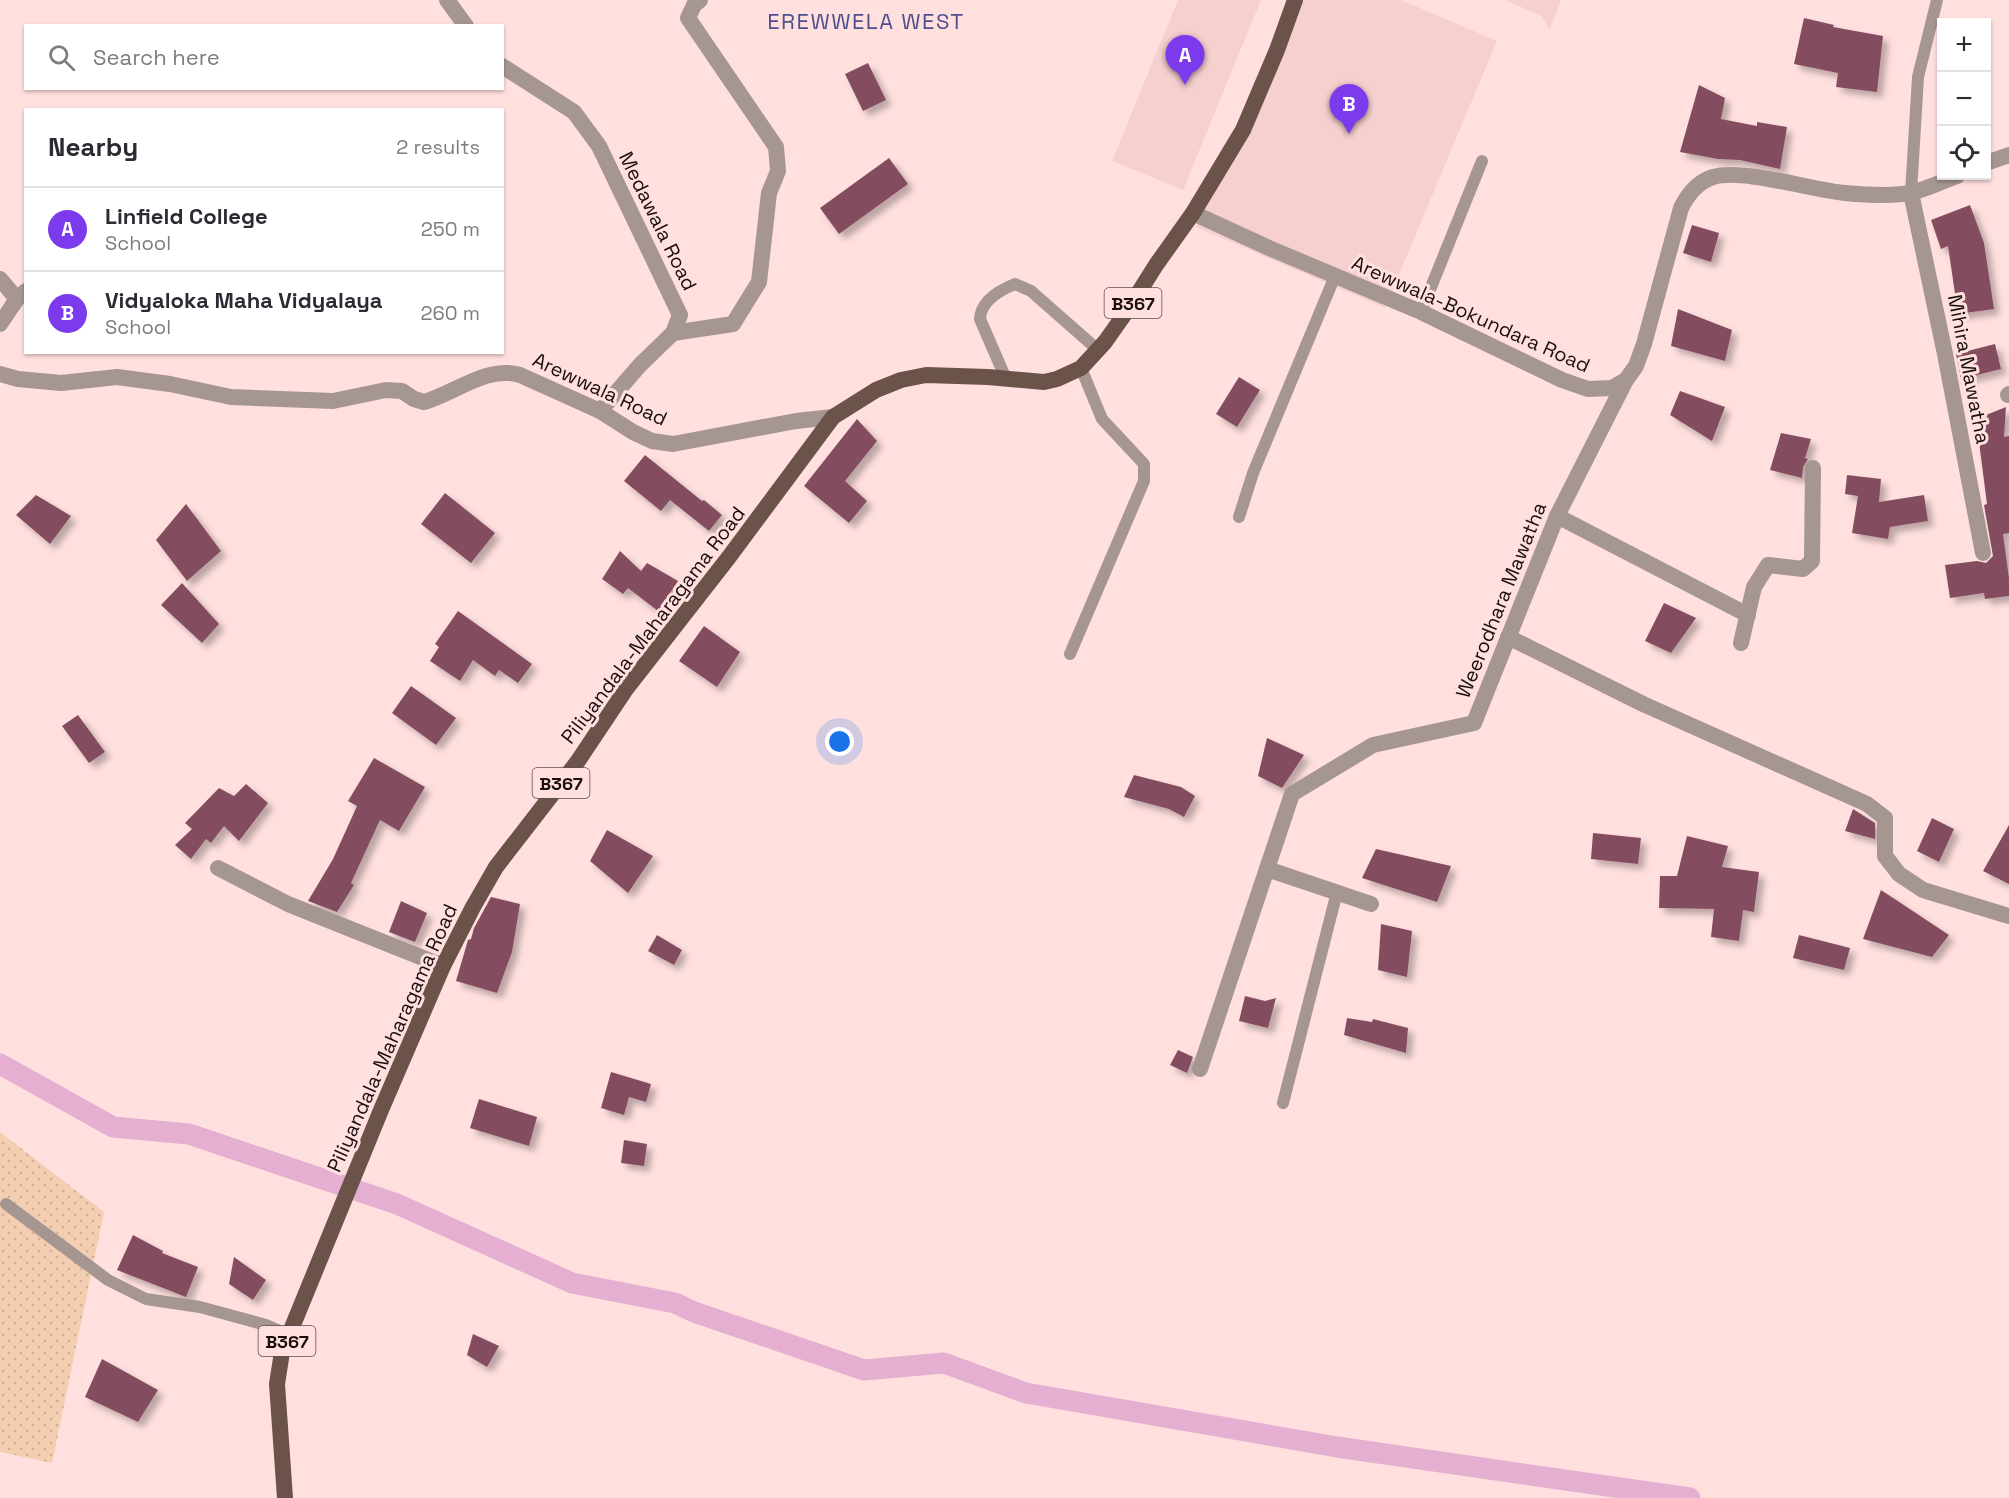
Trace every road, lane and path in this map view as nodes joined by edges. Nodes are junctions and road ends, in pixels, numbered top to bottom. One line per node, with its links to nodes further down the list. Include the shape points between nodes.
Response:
1 (447, 0): 5 (street)
2 (699, 0): 18 (street, via 688,18 776,147 778,171 769,194 759,282 733,324)
3 (1295, 0): 12 (main road, Piliyandala-Maharagama Road / B367, via 1243,130)
4 (1937, 0): 11 (lane, via 1918,77)
5 (465, 24)
6 (504, 67): 18 (street, Medawala Road, via 574,112 599,146 680,315)
7 (2009, 155): 9 (street)
8 (1482, 161): 16 (lane)
9 (1991, 161)
10 (1946, 180): 11 (street)
11 (1911, 193): 23 (street, via 1845,193 1734,176 1714,177 1699,184 1681,208 1644,344); 29 (street, Mihira Mawatha)
12 (1193, 213): 13 (street, Arewwala-Bokundara Road); 19 (main road, Piliyandala-Maharagama Road / B367)
13 (1335, 276): 16 (street, Arewwala-Bokundara Road); 28 (lane, via 1253,473)
14 (0, 279): 15 (street)
15 (21, 295): 17 (street)
16 (1421, 312): 23 (street, Arewwala-Bokundara Road, via 1588,389 1612,388)
17 (0, 324)
18 (673, 333): 24 (street)
19 (1098, 350): 20 (main road, Piliyandala-Maharagama Road / B367); 22 (lane, via 1031,291 1015,284 984,305 980,319)
20 (1081, 368): 22 (main road, Piliyandala-Maharagama Road / B367, via 1044,382); 33 (lane, via 1102,419 1144,464 1144,481)
21 (0, 374): 24 (street, Arewwala Road, via 61,383 117,377 231,397 333,401 386,390 402,391 424,402 508,371)
22 (1006, 379): 25 (main road, Piliyandala-Maharagama Road / B367, via 926,375 901,380 876,390)
23 (1626, 380): 27 (street, Weerodhara Mawatha)
24 (600, 411): 25 (street, Arewwala Road, via 652,441 673,444)
25 (832, 417): 39 (main road, Piliyandala-Maharagama Road / B367, via 496,867)
26 (1813, 468): 30 (street, via 1812,561 1803,569 1768,566 1754,587)
27 (1557, 516): 30 (street); 31 (street, Weerodhara Mawatha)
28 (1239, 517)
29 (1983, 554)
30 (1748, 615): 32 (street)
31 (1508, 637): 35 (street, Weerodhara Mawatha, via 1474,723 1373,745 1292,794); 38 (street, via 1643,704 1867,804 1885,818 1885,856 1899,874 1923,890)
32 (1742, 643)
33 (1070, 654)
34 (218, 868): 39 (street, via 288,904)
35 (1267, 869): 36 (street); 40 (street, Weerodhara Mawatha)
36 (1337, 892): 37 (street); 41 (lane)
37 (1371, 903)
38 (2009, 916)
39 (443, 966): 43 (main road, Piliyandala-Maharagama Road / B367)
40 (1200, 1069)
41 (1283, 1103)
42 (6, 1204): 43 (lane, via 108,1280 146,1299 200,1307)
43 (289, 1335): 44 (main road, Piliyandala-Maharagama Road / B367, via 282,1352 278,1384)
44 (285, 1498)

